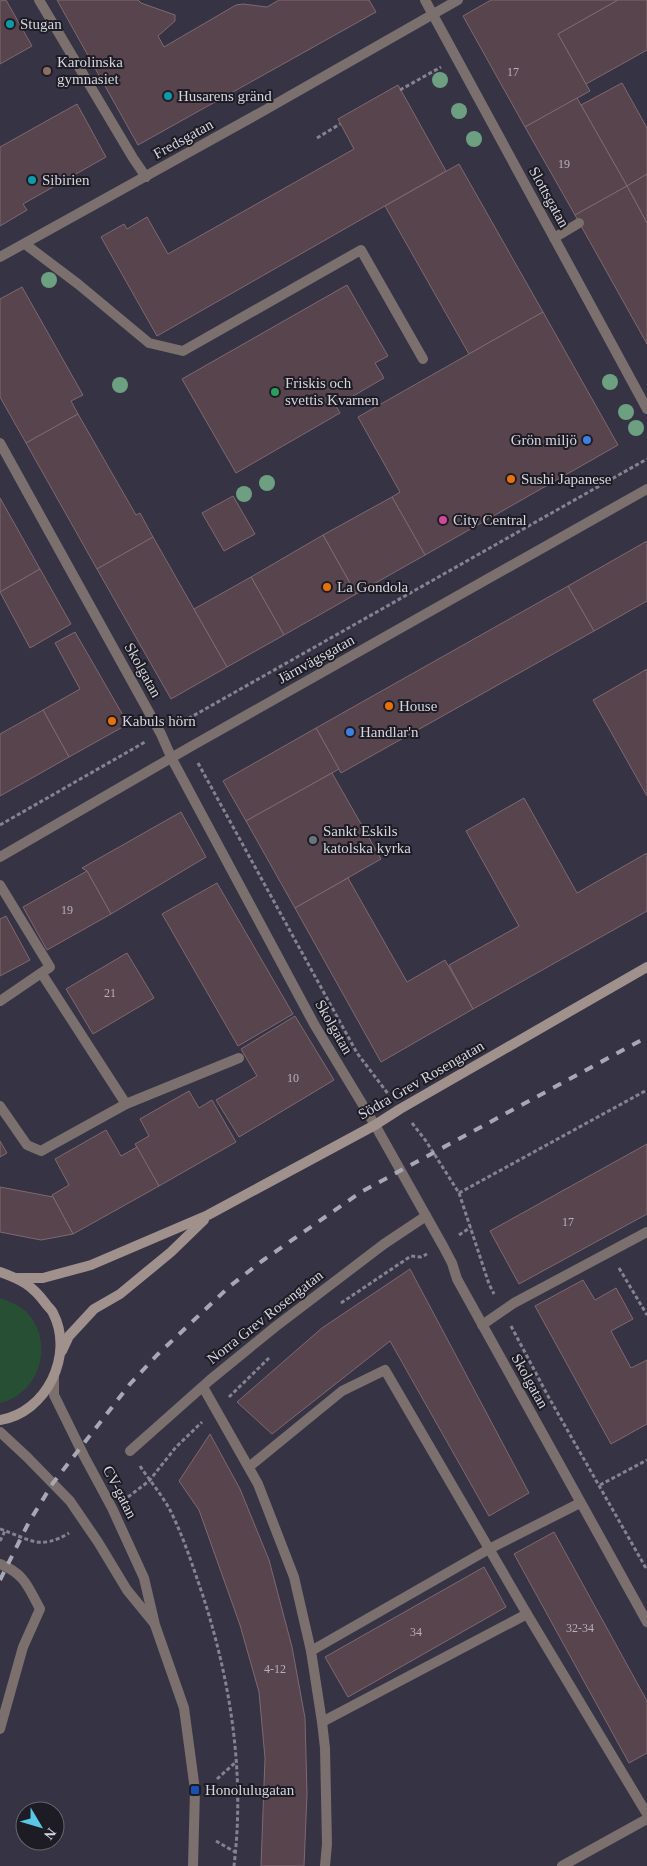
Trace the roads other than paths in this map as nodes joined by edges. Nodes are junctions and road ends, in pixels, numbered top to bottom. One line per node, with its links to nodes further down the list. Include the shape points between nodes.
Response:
1 (39, 0): 5 (street)
2 (425, 0): 4 (street, Slottsgatan)
3 (458, 0): 4 (street, Fredsgatan)
4 (433, 15): 5 (street, Fredsgatan); 7 (street, Slottsgatan)
5 (146, 177): 8 (street, Fredsgatan)
6 (579, 223): 7 (street)
7 (554, 238): 11 (street, Slottsgatan)
8 (24, 244): 9 (street, Fredsgatan); 10 (street, via 149,343 184,351 362,250)
9 (0, 257)
10 (423, 359)
11 (647, 409)
12 (0, 443): 14 (street, Skolgatan)
13 (647, 489): 14 (street, Järnvägsgatan)
14 (172, 759): 15 (street, Järnvägsgatan); 23 (street, Skolgatan, via 314,1024)
15 (0, 857)
16 (0, 885): 18 (street, via 50,968)
17 (647, 967): 23 (main road, Södra Grev Rosengatan)
18 (42, 974): 19 (street); 21 (street)
19 (0, 1001)
20 (239, 1058): 21 (street)
21 (126, 1104): 22 (street, via 42,1151 28,1145)
22 (0, 1106)
23 (375, 1125): 24 (main road, Södra Grev Rosengatan); 25 (street, Skolgatan)
24 (208, 1215): 28 (main road, Södra Grev Rosengatan, via 91,1265 43,1278); 30 (main road, Södra Grev Rosengatan, via 171,1252 120,1294 94,1309 68,1336)
25 (426, 1216): 29 (street, Skolgatan); 32 (street, Norra Grev Rosengatan, via 283,1321)
26 (647, 1232): 29 (street, via 502,1310)
27 (0, 1272): 28 (main road)
28 (18, 1278): 30 (main road, via 38,1292 53,1313)
29 (482, 1325): 37 (street, Skolgatan)
30 (61, 1354): 31 (main road, Södra Grev Rosengatan)
31 (54, 1376): 33 (main road, Södra Grev Rosengatan, via 42,1396 24,1412); 42 (street, CV-gatan, via 54,1395 144,1578)
32 (203, 1387): 35 (street, Norra Grev Rosengatan); 36 (street)
33 (0, 1420)
34 (0, 1432): 42 (street, CV-gatan, via 70,1501 127,1590)
35 (130, 1451)
36 (249, 1467): 38 (street, via 342,1391 385,1370); 43 (street, via 294,1577)
37 (580, 1503): 38 (street); 41 (street, Skolgatan)
38 (489, 1549): 40 (street); 43 (street)
39 (0, 1564): 45 (street, via 24,1579 40,1609 23,1647)
40 (527, 1614): 44 (street); 46 (street)
41 (647, 1622)
42 (156, 1624): 48 (street, CV-gatan, via 184,1708 195,1790)
43 (311, 1651): 44 (street)
44 (322, 1722): 49 (street)
45 (0, 1729)
46 (647, 1814)
47 (647, 1819): 50 (street)
48 (193, 1866)
49 (325, 1866)
50 (562, 1866)

